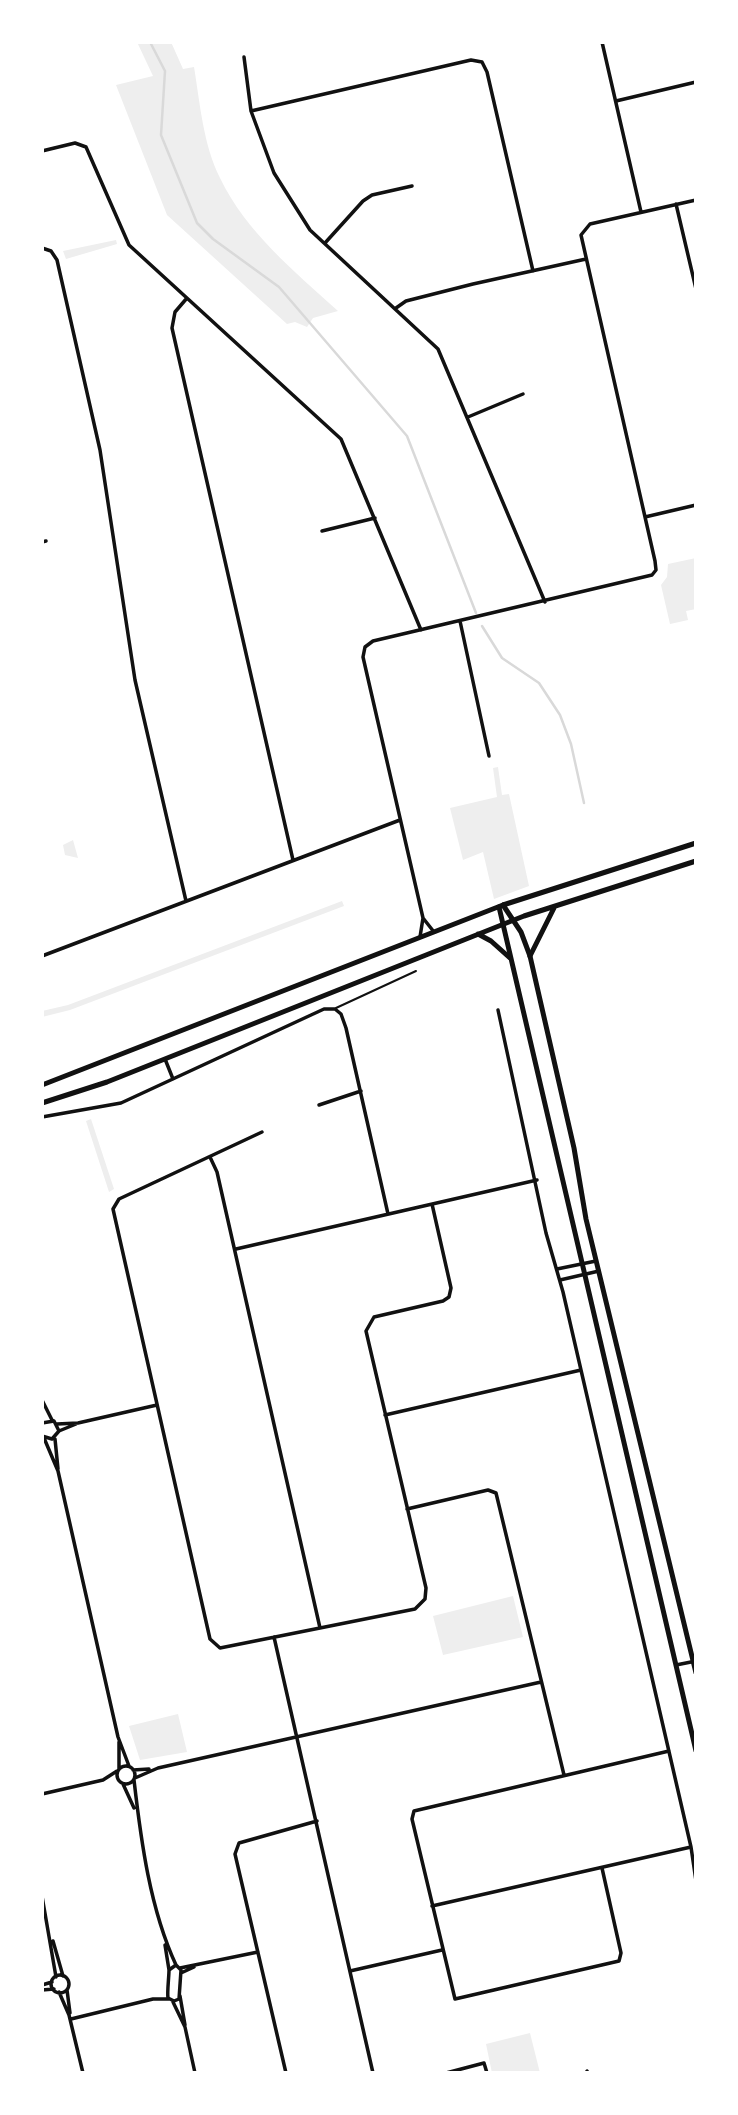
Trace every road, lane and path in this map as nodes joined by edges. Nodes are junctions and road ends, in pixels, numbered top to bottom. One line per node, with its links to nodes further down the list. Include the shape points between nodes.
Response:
1 (602, 42): 4 (street)
2 (244, 57): 5 (street)
3 (696, 82): 4 (street)
4 (616, 101): 10 (street)
5 (251, 111): 11 (street, via 274,173 310,230); 14 (street, via 471,60 481,62)
6 (42, 151): 16 (street, via 75,144 86,147 124,239)
7 (412, 186): 11 (street, via 372,195)
8 (696, 200): 9 (street)
9 (676, 204): 10 (street); 15 (street)
10 (642, 212): 13 (street, via 583,229)
11 (325, 243): 17 (street)
12 (42, 248): 32 (street, via 55,256 100,450 135,680)
13 (586, 259): 14 (street); 21 (street)
14 (533, 271): 17 (street, via 406,301)
15 (696, 289)
16 (187, 298): 22 (street, via 341,439); 30 (street, via 175,312 172,328)
17 (396, 308): 19 (street, via 438,349)
18 (523, 394): 19 (street)
19 (468, 417): 24 (street)
20 (696, 505): 21 (street)
21 (645, 517): 24 (street, via 655,561 652,575)
22 (375, 518): 23 (street); 26 (street)
23 (322, 531)
24 (545, 602): 25 (street)
25 (460, 621): 26 (street); 27 (street)
26 (421, 630): 28 (street, via 373,641 365,647 363,657)
27 (489, 756)
28 (400, 820): 30 (street); 35 (street)
29 (696, 844): 33 (main road)
30 (292, 860): 32 (street)
31 (696, 861): 34 (main road)
32 (186, 901): 41 (street)
33 (501, 906): 36 (main road); 37 (main road); 38 (main road)
34 (554, 908): 36 (main road); 42 (main road)
35 (423, 918): 38 (street); 40 (street)
36 (513, 920): 37 (main road); 42 (main road)
37 (503, 925): 39 (main road); 43 (main road)
38 (434, 932): 40 (main road)
39 (478, 934): 43 (main road); 47 (main road)
40 (419, 937): 50 (main road)
41 (42, 956)
42 (530, 956): 61 (main road)
43 (510, 958): 62 (main road)
44 (416, 971): 45 (lane)
45 (335, 1009): 49 (street, via 321,1010); 51 (street, via 344,1021)
46 (498, 1010): 57 (street)
47 (165, 1059): 49 (street); 52 (main road)
48 (42, 1078): 50 (main road)
49 (173, 1079): 54 (street, via 116,1105)
50 (45, 1084)
51 (361, 1091): 53 (street); 59 (street)
52 (42, 1103)
53 (319, 1105)
54 (42, 1117)
55 (262, 1132): 56 (street)
56 (210, 1157): 60 (street); 69 (street, via 114,1204)
57 (537, 1180): 58 (street); 63 (street)
58 (432, 1204): 59 (street); 70 (street, via 449,1297 374,1317 366,1331)
59 (388, 1214): 60 (street)
60 (235, 1250): 80 (street)
61 (596, 1261): 62 (street); 64 (main road)
62 (581, 1264): 63 (street); 65 (main road)
63 (557, 1269): 66 (street)
64 (599, 1271): 65 (street); 82 (main road)
65 (584, 1274): 66 (street); 83 (main road)
66 (560, 1280): 67 (street)
67 (581, 1370): 70 (street); 88 (street)
68 (42, 1400): 71 (street)
69 (157, 1405): 73 (street); 81 (street, via 210,1639 215,1646 226,1648)
70 (385, 1415): 79 (street)
71 (52, 1420): 72 (street); 74 (street)
72 (42, 1423)
73 (78, 1423): 74 (street); 75 (street)
74 (57, 1424): 75 (street)
75 (59, 1431): 77 (street)
76 (43, 1437): 77 (street); 78 (street)
77 (54, 1438): 78 (street)
78 (58, 1471): 86 (street)
79 (407, 1509): 80 (street, via 425,1599 415,1609); 85 (street, via 488,1490 496,1493)
80 (320, 1628): 81 (street)
81 (274, 1637): 87 (street)
82 (695, 1661): 83 (street); 84 (main road)
83 (676, 1665): 89 (main road)
84 (696, 1673)
85 (541, 1682): 87 (street); 93 (street)
86 (118, 1737): 90 (street); 92 (street)
87 (298, 1737): 91 (street); 99 (street)
88 (669, 1751): 93 (street); 100 (street)
89 (696, 1751)
90 (131, 1768): 91 (street); 92 (street); 94 (street)
91 (158, 1768): 94 (street)
92 (118, 1770): 95 (street); 96 (street)
93 (564, 1775): 105 (street, via 414,1811)
94 (134, 1779): 96 (street); 98 (street)
95 (103, 1780): 96 (street); 97 (street)
96 (121, 1783): 98 (street)
97 (43, 1794)
98 (135, 1810): 107 (street)
99 (317, 1821): 109 (street, via 239,1843 235,1854); 113 (street)
100 (691, 1847): 101 (street); 102 (street); 103 (street)
101 (696, 1856)
102 (602, 1868): 105 (street); 108 (street, via 619,1961 455,1999)
103 (696, 1881)
104 (42, 1896): 106 (street)
105 (432, 1906): 108 (street)
106 (51, 1936): 115 (street); 116 (street)
107 (165, 1942): 111 (street); 112 (street)
108 (442, 1950): 113 (street)
109 (258, 1952): 110 (street); 130 (street)
110 (196, 1966): 111 (street); 114 (street)
111 (178, 1967): 112 (street); 114 (street)
112 (169, 1970): 122 (street)
113 (350, 1971): 131 (street)
114 (181, 1973): 123 (street)
115 (63, 1976): 116 (street); 120 (street, via 68,1980)
116 (56, 1977): 117 (street)
117 (52, 1982): 118 (street); 119 (street)
118 (42, 1988): 119 (street)
119 (54, 1989): 121 (street)
120 (67, 1990): 121 (street); 126 (street)
121 (59, 1992): 126 (street)
122 (167, 1993): 124 (street); 125 (street)
123 (180, 1996): 125 (street); 127 (street)
124 (152, 1999): 125 (street); 126 (street)
125 (170, 2000): 127 (street)
126 (70, 2017): 128 (street)
127 (185, 2027): 129 (street)
128 (83, 2073)
129 (195, 2073)
130 (286, 2073)
131 (373, 2073)
132 (446, 2073): 133 (street, via 484,2063)
133 (487, 2073)

